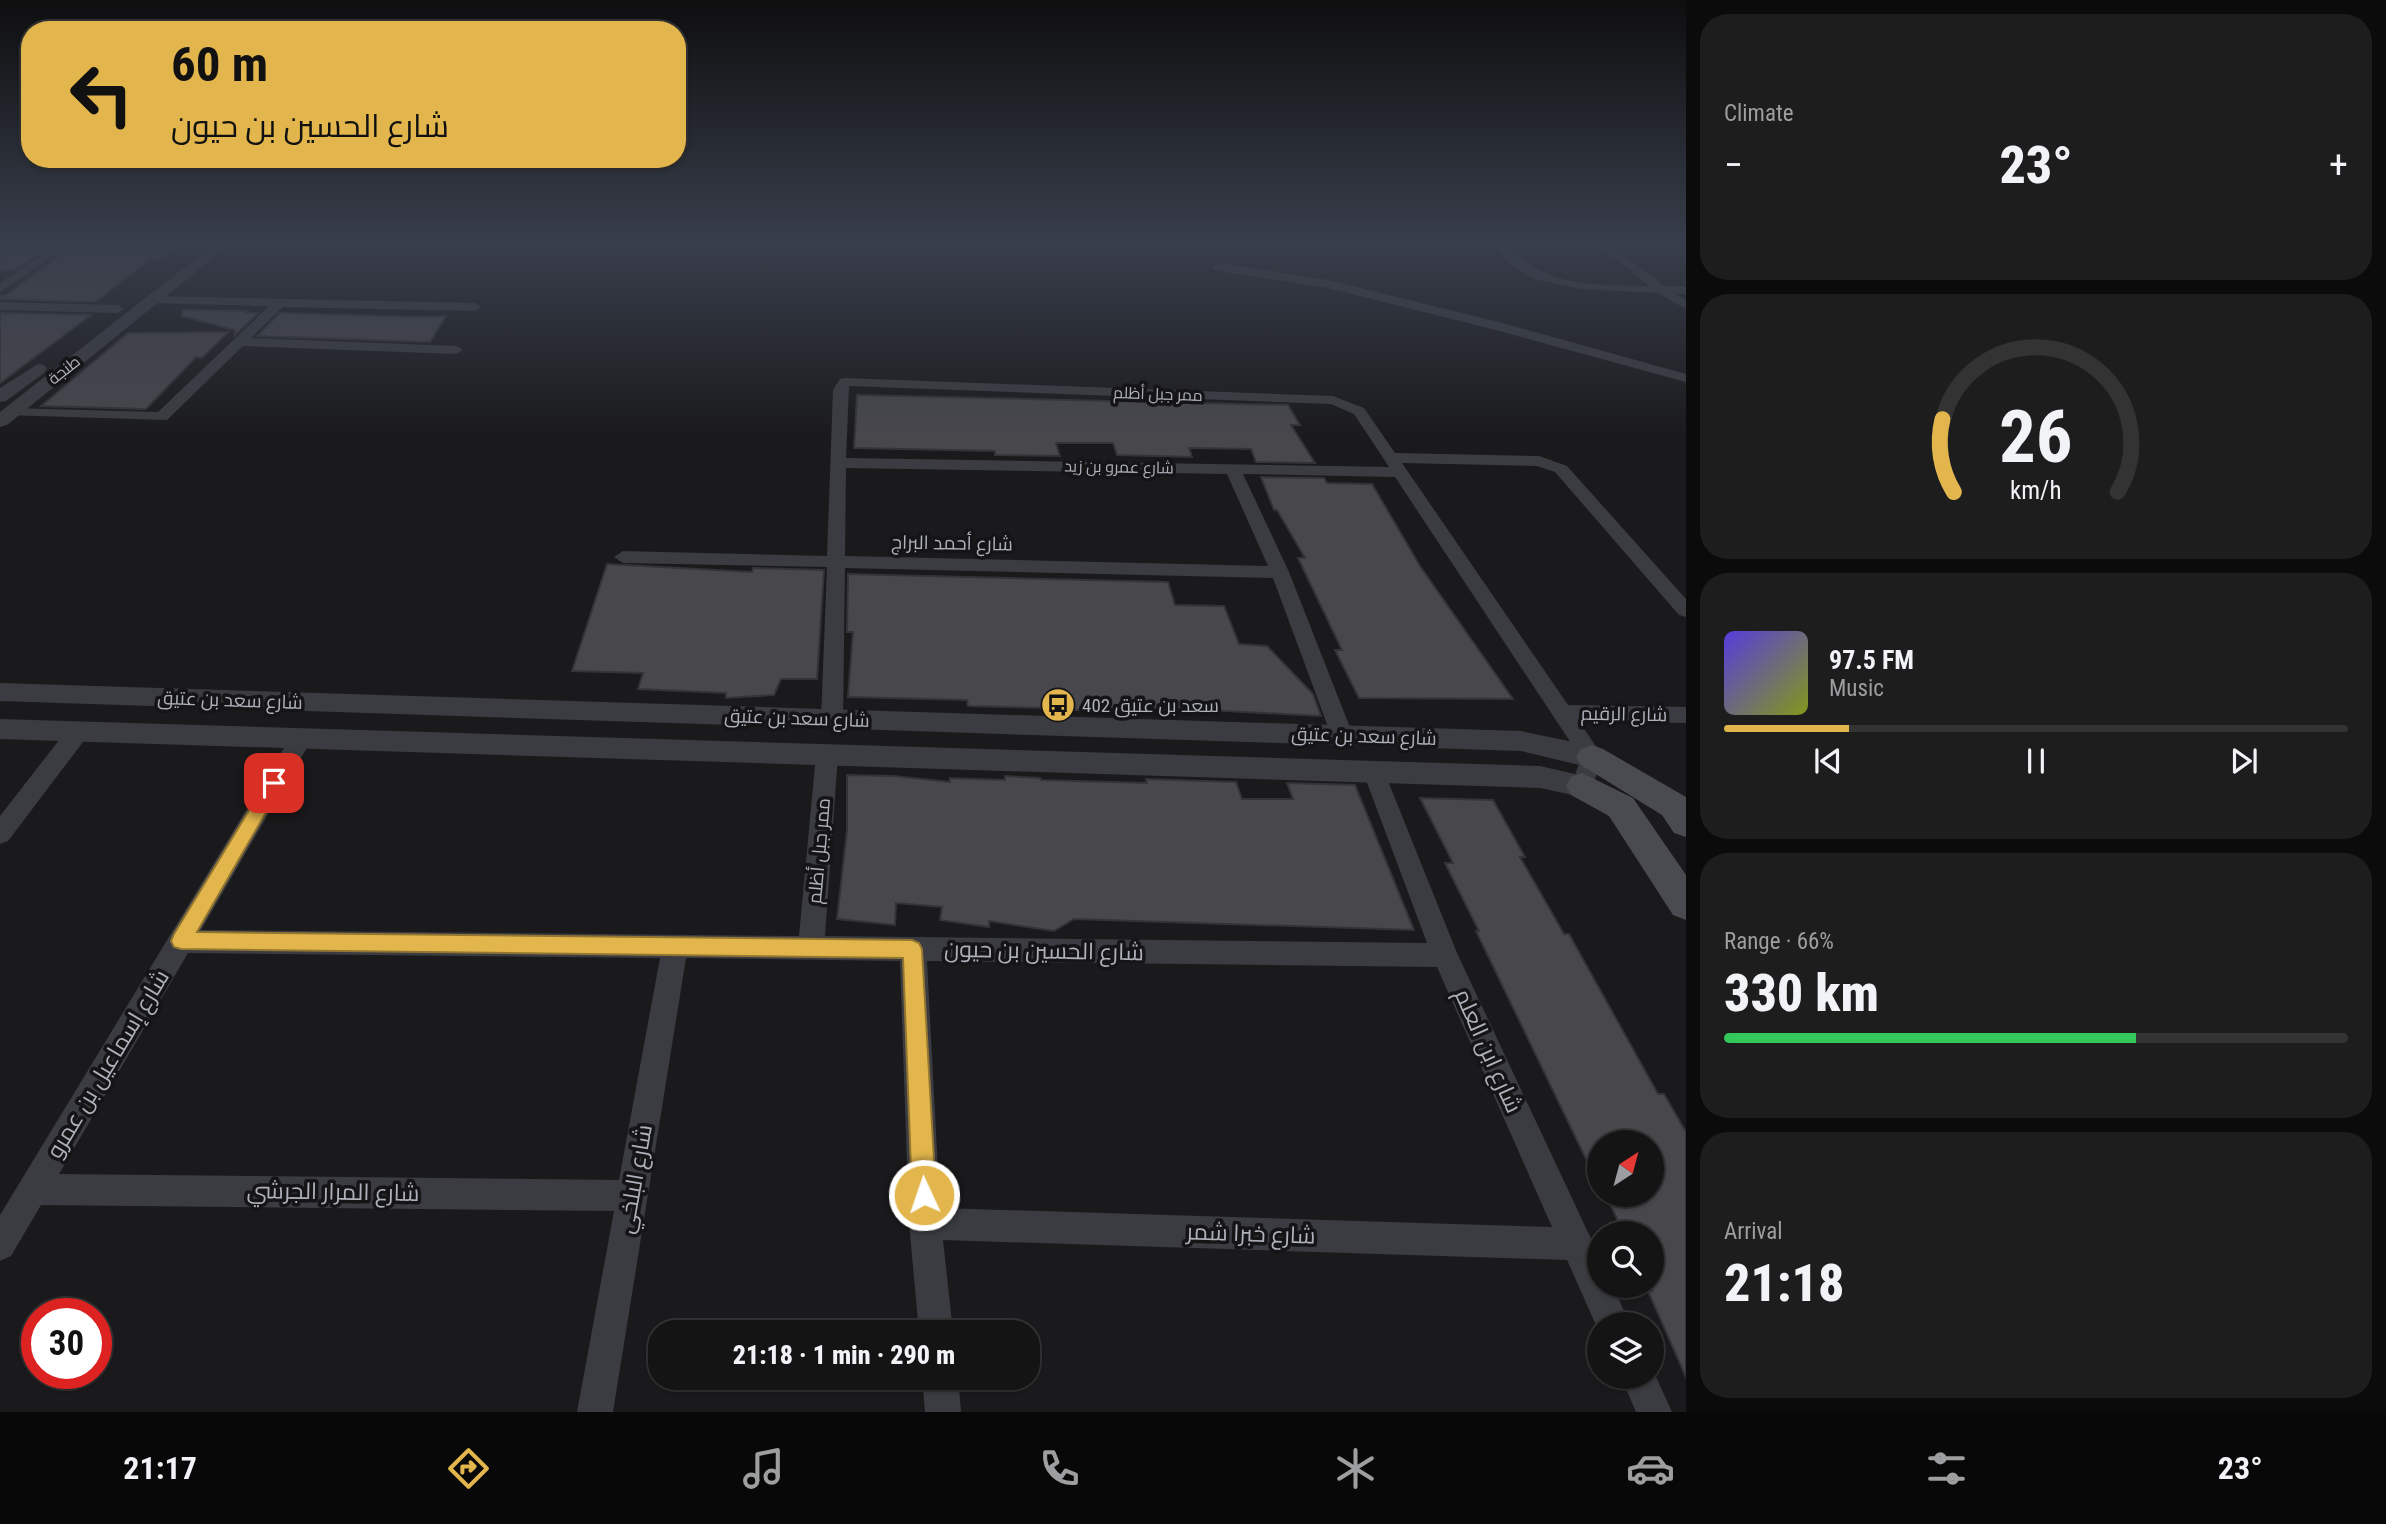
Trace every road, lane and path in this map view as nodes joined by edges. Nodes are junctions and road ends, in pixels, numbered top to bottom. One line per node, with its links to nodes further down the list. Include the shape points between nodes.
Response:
1 (35, 307): 8 (street)
2 (121, 307): 8 (street, طنجة)
3 (144, 307): 13 (street, طنجة)
4 (276, 307): 9 (street)
5 (470, 307): 6 (street)
6 (475, 307)
7 (1420, 307): 11 (street)
8 (118, 309): 12 (street, طنجة)
9 (239, 342): 10 (street); 13 (street, via 162,417)
10 (456, 350)
11 (1686, 378)
12 (0, 397)
13 (5, 417)
14 (839, 463): 15 (street, ممر جبل أظلم, via 840,390 845,382 1333,400 1359,411); 16 (street, شارع عمرو بن زيد); 18 (street, ممر جبل أظلم)
15 (1396, 465): 16 (street, شارع عمرو بن زيد); 20 (street, شارع عمرو بن زيد, via 1555,464); 22 (street, ممر جبل أظلم)
16 (1233, 469): 19 (street)
17 (623, 557): 18 (street, شارع أحمد البراج)
18 (836, 562): 19 (street, شارع أحمد البراج); 24 (street, ممر جبل أظلم)
19 (1280, 572): 27 (street)
20 (1686, 611)
21 (0, 692): 24 (street, شارع سعد بن عتيق)
22 (1562, 713): 23 (street, شارع الرقيم); 30 (street, ممر جبل أظلم)
23 (1686, 715)
24 (832, 719): 27 (street, شارع سعد بن عتيق)
25 (0, 729): 26 (street, شارع سعد بن عتيق)
26 (78, 732): 28 (street, شارع سعد بن عتيق); 33 (street)
27 (1342, 735): 30 (street, شارع سعد بن عتيق, via 1521,741)
28 (301, 739): 29 (street, شارع سعد بن عتيق); 35 (street, شارع إسماعيل بن عمرو)
29 (827, 755): 31 (street, شارع سعد بن عتيق); 37 (street, ممر جبل أظلم)
30 (1587, 771): 31 (street, شارع سعد بن عتيق, via 1540,777); 32 (main road, via 1674,806); 34 (main road, via 1621,807)
31 (1374, 772): 39 (street, شارع ابن العلم)
32 (1686, 823)
33 (0, 834)
34 (1686, 904)
35 (181, 941): 36 (street, شارع الحسين بن حيون); 40 (street, شارع إسماعيل بن عمرو)
36 (675, 946): 37 (street, شارع الحسين بن حيون); 41 (street, شارع البلخي)
37 (811, 948): 38 (street, شارع الحسين بن حيون)
38 (912, 949): 39 (street, شارع الحسين بن حيون); 42 (street)
39 (1445, 955): 43 (street, شارع ابن العلم)
40 (33, 1189): 41 (street, شارع المرار الجرشي); 44 (street, شارع إسماعيل بن عمرو)
41 (632, 1196): 49 (street, شارع البلخي)
42 (925, 1223): 43 (street, شارع خبرا شمر); 46 (street)
43 (1576, 1244): 45 (street, شارع ابن العلم)
44 (0, 1245)
45 (1607, 1312)
46 (935, 1320)
47 (1643, 1389): 51 (street)
48 (941, 1390): 50 (street)
49 (595, 1412)
50 (943, 1412)
51 (1654, 1412)

